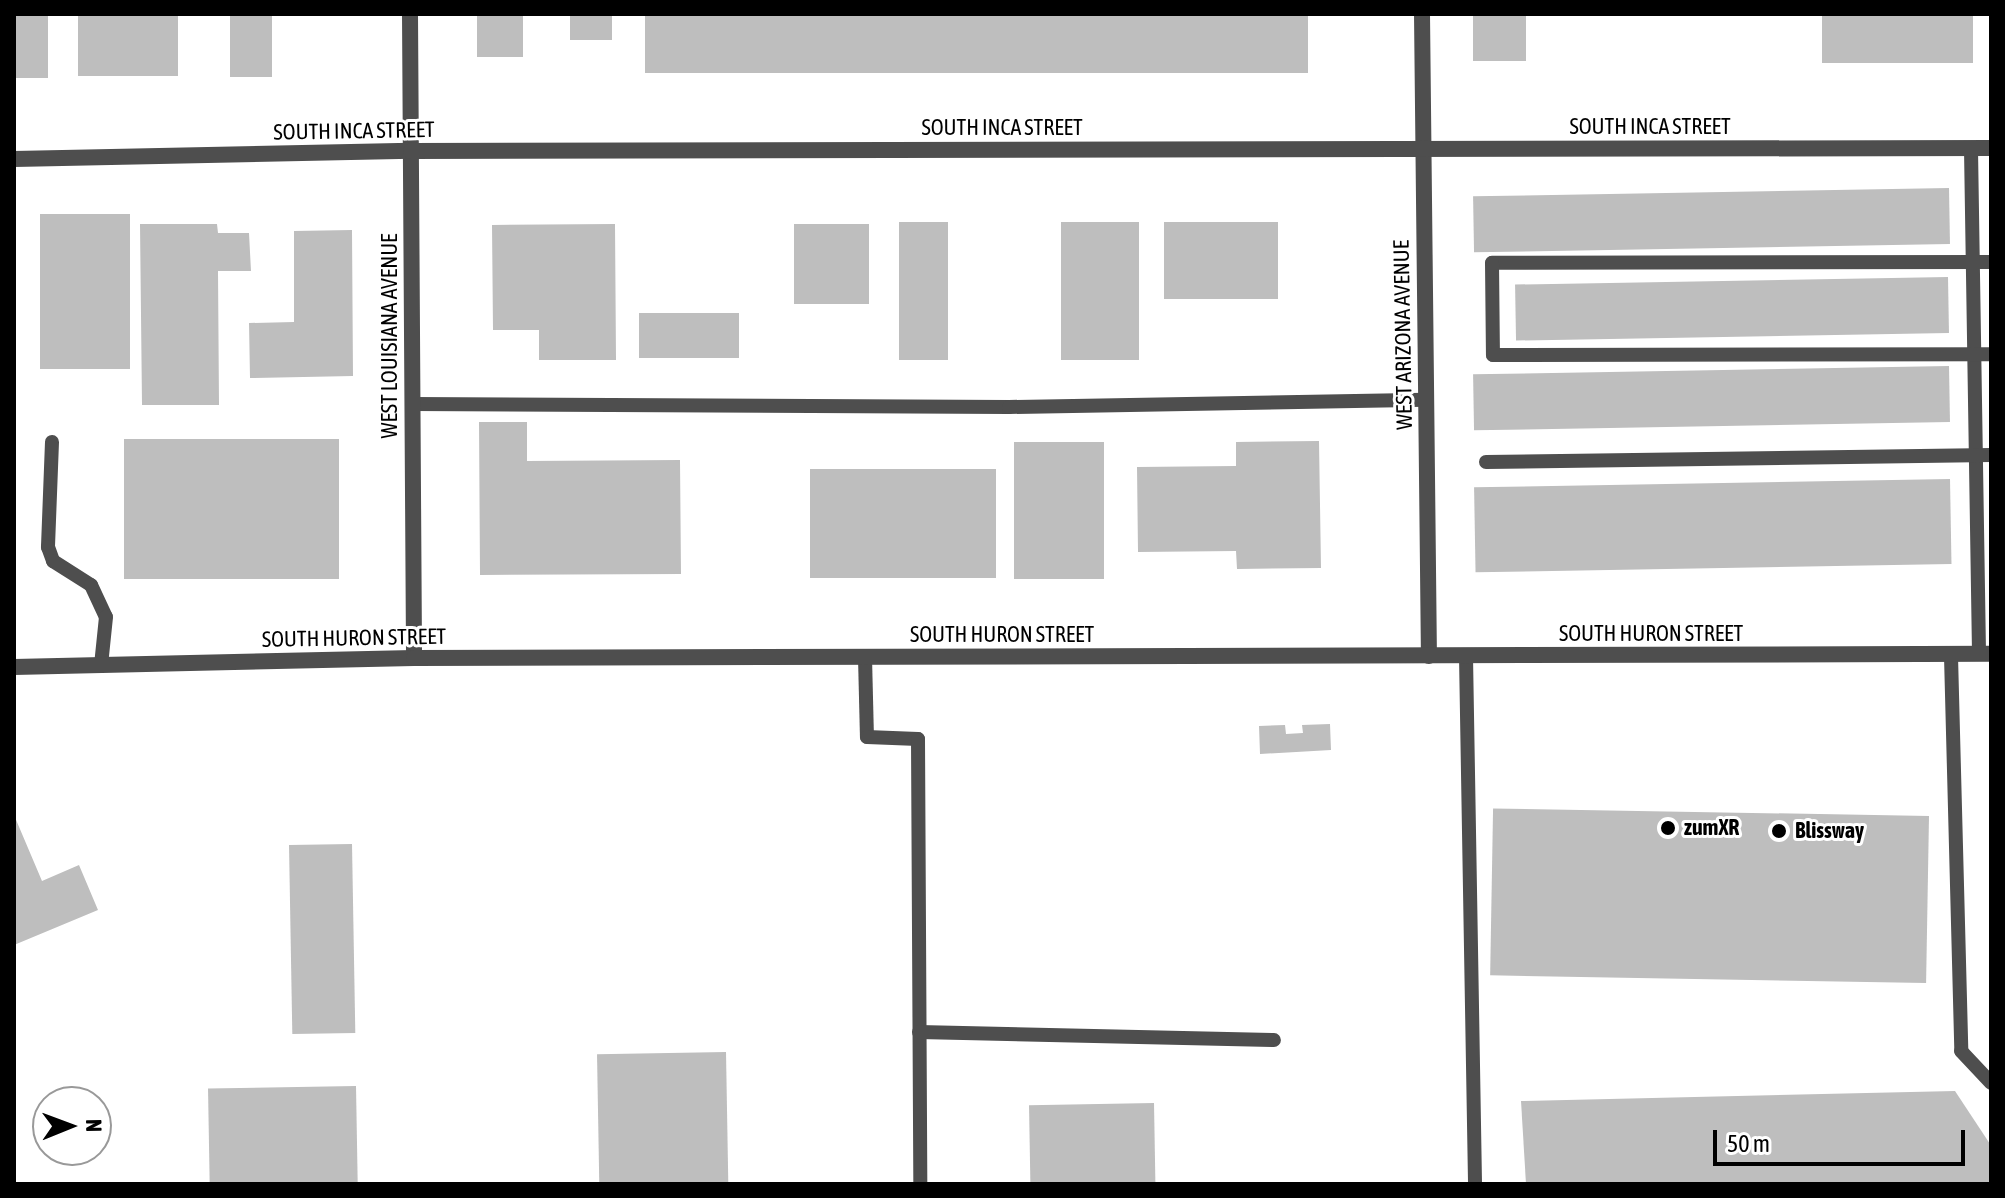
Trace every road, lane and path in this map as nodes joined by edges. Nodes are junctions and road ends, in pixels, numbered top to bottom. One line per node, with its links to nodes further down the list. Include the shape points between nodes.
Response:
1 (410, 14): 6 (street, WEST LOUISIANA AVENUE)
2 (1422, 14): 5 (street, WEST ARIZONA AVENUE)
3 (1991, 148): 4 (street, SOUTH INCA STREET)
4 (1971, 149): 5 (street, SOUTH INCA STREET); 8 (lane)
5 (1423, 150): 6 (street, SOUTH INCA STREET); 12 (street, WEST ARIZONA AVENUE)
6 (411, 151): 7 (street, SOUTH INCA STREET); 13 (street, WEST LOUISIANA AVENUE)
7 (14, 159)
8 (1973, 262): 9 (lane); 10 (lane); 10 (lane, via 1492,263 1493,355)
9 (1991, 262)
10 (1974, 354): 11 (lane); 15 (lane)
11 (1991, 354)
12 (1426, 400): 13 (lane, via 1009,407); 18 (street, WEST ARIZONA AVENUE)
13 (413, 404): 22 (street, WEST LOUISIANA AVENUE)
14 (52, 442): 23 (lane, via 48,547 53,561 91,585 106,617)
15 (1984, 455): 16 (lane); 17 (lane)
16 (1486, 462)
17 (1985, 654): 20 (street, SOUTH HURON STREET)
18 (1429, 656): 19 (street, SOUTH HURON STREET); 21 (street, SOUTH HURON STREET)
19 (1466, 656): 20 (street, SOUTH HURON STREET); 29 (lane)
20 (1951, 656): 27 (lane, via 1961,1051)
21 (865, 657): 22 (street, SOUTH HURON STREET); 25 (lane, via 867,737 918,739)
22 (414, 658): 23 (street, SOUTH HURON STREET)
23 (101, 665): 24 (street, SOUTH HURON STREET)
24 (14, 667)
25 (919, 1032): 26 (lane); 28 (lane)
26 (1274, 1040)
27 (1991, 1083)
28 (920, 1184)
29 (1475, 1184)

